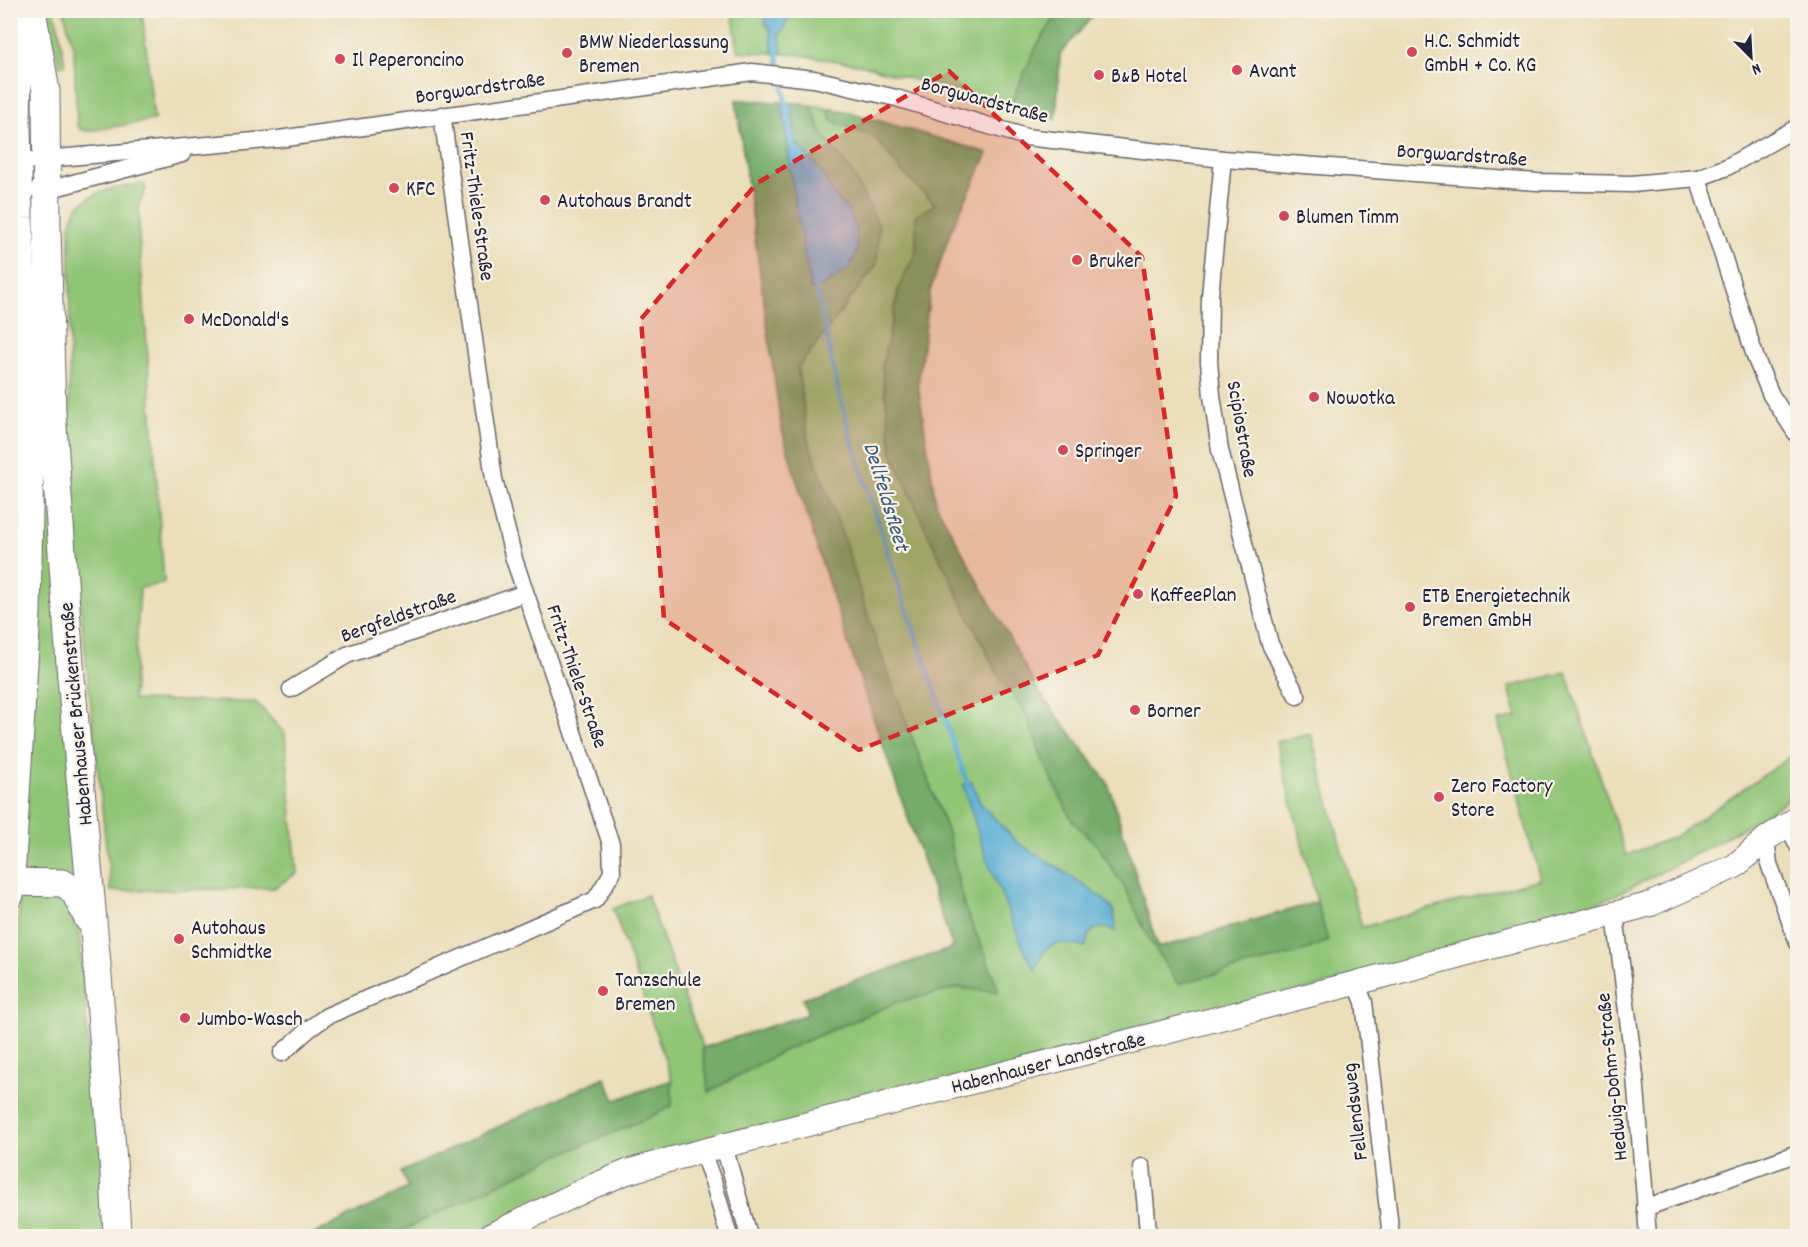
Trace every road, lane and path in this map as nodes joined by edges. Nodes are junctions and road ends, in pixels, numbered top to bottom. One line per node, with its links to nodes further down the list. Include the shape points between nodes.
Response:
1 (19, 10): 8 (main road, Habenhauser Brückenstraße)
2 (32, 10): 6 (main road, Habenhauser Brückenstraße, via 46,91)
3 (442, 115): 5 (street, Borgwardstraße, via 279,139); 7 (street, Borgwardstraße, via 756,72 896,98 1026,137); 13 (street, Fritz-Thiele-Straße, via 494,479)
4 (1797, 128): 9 (street, Borgwardstraße, via 1727,167)
5 (226, 142): 6 (street, Borgwardstraße); 10 (street, Borgwardstraße)
6 (47, 159): 8 (street); 10 (main road, Habenhauser Brückenstraße)
7 (1223, 159): 9 (street, Borgwardstraße, via 1537,182 1631,184); 17 (street, Scipiostraße, via 1210,296 1212,395 1220,450 1270,644)
8 (14, 161): 11 (main road, Habenhauser Brückenstraße)
9 (1698, 178): 12 (street, via 1760,368 1771,395)
10 (47, 190): 11 (street); 23 (main road, Habenhauser Brückenstraße, via 52,412)
11 (15, 191): 14 (main road, Habenhauser Brückenstraße, via 30,458 29,550)
12 (1797, 436)
13 (525, 593): 16 (street, Bergfeldstraße, via 347,655); 26 (street, Fritz-Thiele-Straße, via 611,844 612,873 595,900 327,1016)
14 (18, 644): 15 (main road, Habenhauser Brückenstraße)
15 (16, 685): 20 (main road, Habenhauser Brückenstraße)
16 (291, 689)
17 (1297, 696)
18 (1794, 830): 19 (street, Habenhauser Landstraße)
19 (1766, 839): 22 (street, Habenhauser Landstraße, via 1735,866 1651,904); 24 (street, via 1769,864)
20 (11, 882): 21 (main road, Habenhauser Brückenstraße); 23 (main road, via 63,883 74,891)
21 (10, 895)
22 (1615, 914): 25 (street, Habenhauser Landstraße); 30 (street, Hedwig-Dohm-Straße, via 1635,1076)
23 (93, 924): 31 (main road, Habenhauser Brückenstraße)
24 (1797, 943)
25 (1356, 982): 27 (street, Habenhauser Landstraße); 36 (street, Fellendsweg, via 1364,1002)
26 (282, 1053)
27 (713, 1149): 32 (street, Habenhauser Landstraße, via 627,1172); 33 (street, via 713,1182); 34 (street)
28 (1797, 1153): 30 (street)
29 (1142, 1167): 35 (street, via 1148,1231)
30 (1645, 1208): 37 (street, Hedwig-Dohm-Straße)
31 (117, 1236)
32 (490, 1236)
33 (729, 1236)
34 (749, 1236)
35 (1144, 1236)
36 (1391, 1236)
37 (1648, 1236)

